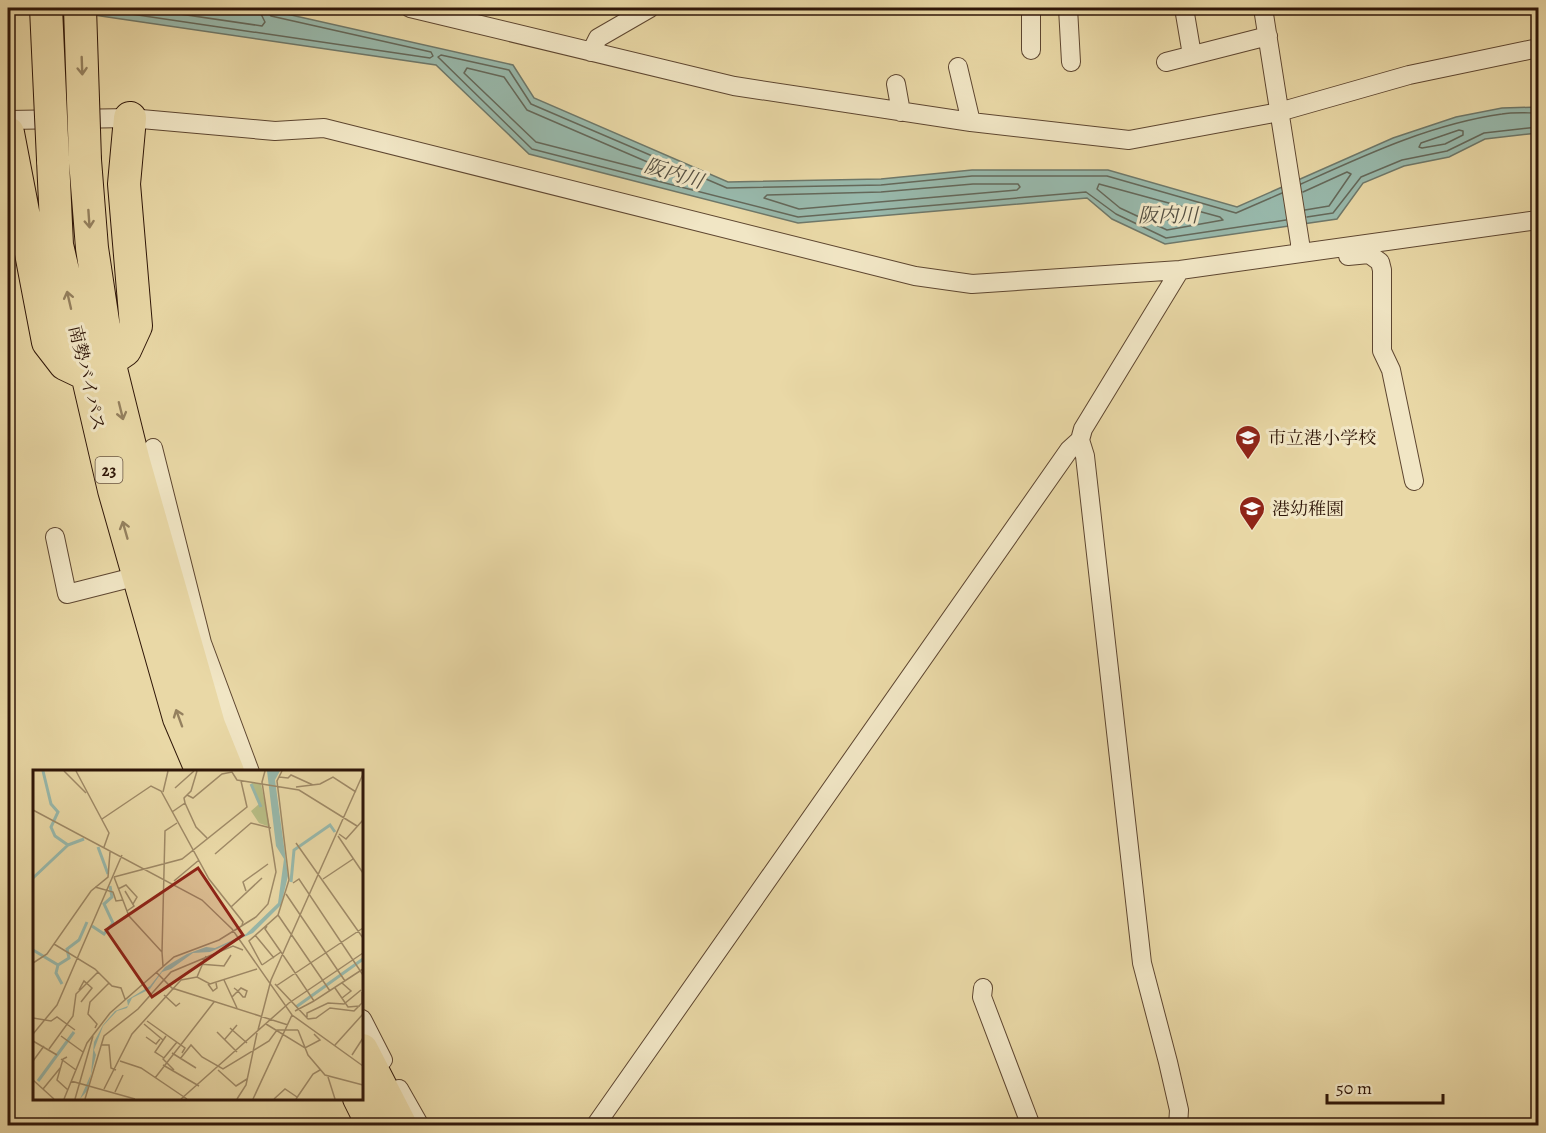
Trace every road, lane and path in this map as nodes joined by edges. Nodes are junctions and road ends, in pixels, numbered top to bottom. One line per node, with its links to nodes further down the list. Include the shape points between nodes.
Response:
1 (46, 8): 29 (highway, 南勢バイパス / 23, one-way to 1, bridge, via 57,245)
2 (80, 8): 29 (highway, 南勢バイパス / 23, one-way to 29, bridge)
3 (410, 8): 13 (street)
4 (650, 8): 9 (street)
5 (1031, 8): 12 (street)
6 (1068, 8): 15 (street)
7 (1184, 8): 14 (street)
8 (1263, 8): 10 (street)
9 (616, 15): 13 (street)
10 (1268, 36): 14 (street); 20 (street)
11 (1539, 48): 20 (street, via 1409,75)
12 (1031, 50)
13 (591, 51): 19 (street, via 734,86)
14 (1192, 55): 16 (street)
15 (1071, 62)
16 (1166, 62)
17 (958, 67): 23 (street)
18 (896, 84): 19 (street)
19 (901, 112): 23 (street)
20 (1279, 117): 23 (street, via 1129,140); 26 (street)
21 (130, 118): 22 (street); 28 (street, via 275,131 324,128 915,276 972,284); 29 (highway, via 124,184 136,326 125,350)
22 (8, 120)
23 (970, 122)
24 (8, 133): 29 (highway, via 48,342 65,364)
25 (1539, 220): 27 (street)
26 (1300, 248): 27 (street); 28 (street)
27 (1320, 250): 32 (street, via 1327,258 1369,254 1380,262 1382,351 1391,370)
28 (1180, 270): 30 (street)
29 (98, 367): 34 (highway, 南勢バイパス / 23, one-way to 29, via 114,490); 36 (highway, 南勢バイパス / 23, one-way to 36, via 134,462 209,725)
30 (1080, 440): 45 (street, via 1069,450 855,751); 47 (street, via 1111,673 1142,963 1177,1100)
31 (153, 448): 37 (street, via 201,643)
32 (1414, 481)
33 (55, 537): 34 (street, via 68,594)
34 (138, 576): 35 (highway, 南勢バイパス / 23, one-way to 34, via 179,718)
35 (202, 770)
36 (228, 770)
37 (250, 770)
38 (983, 988): 46 (street, via 982,997)
39 (363, 1020): 44 (street)
40 (363, 1052): 43 (highway)
41 (360, 1100): 42 (highway)
42 (373, 1125)
43 (401, 1125)
44 (420, 1125)
45 (595, 1125)
46 (1031, 1125)
47 (1178, 1125)

